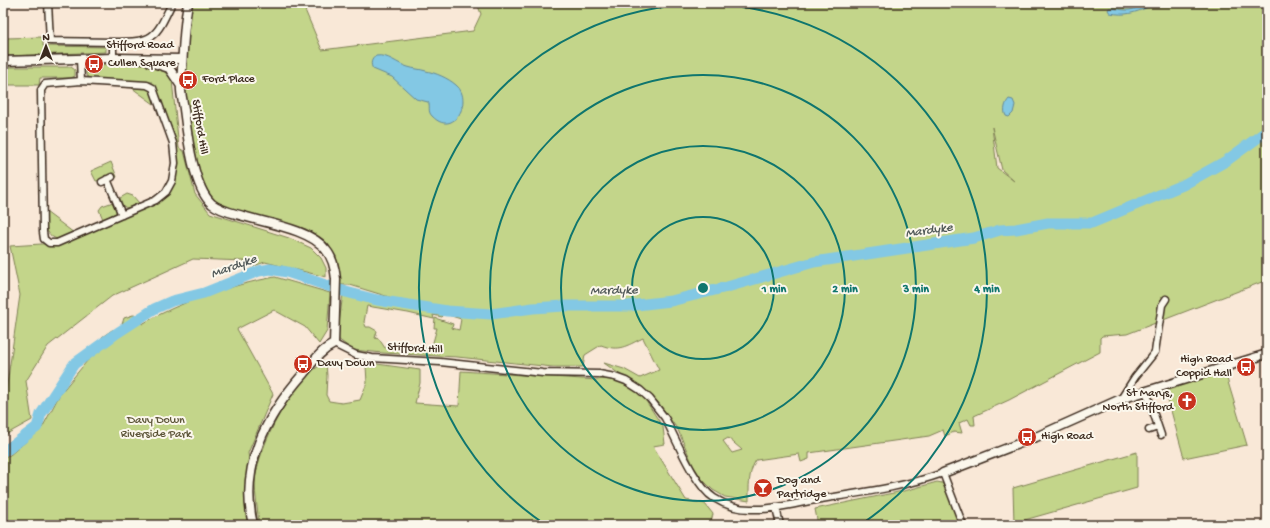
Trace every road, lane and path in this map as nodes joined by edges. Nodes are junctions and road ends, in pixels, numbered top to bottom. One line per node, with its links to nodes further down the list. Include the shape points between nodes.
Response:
1 (48, 3): 4 (street, via 50,41)
2 (172, 3): 4 (street, via 158,30 148,39)
3 (188, 3): 8 (main road, Stifford Hill)
4 (113, 42): 5 (street)
5 (113, 58): 6 (main road, Stifford Road); 7 (main road, Stifford Road)
6 (133, 58): 8 (main road, Stifford Road); 11 (main road, Stifford Hill, via 169,68)
7 (80, 59): 9 (main road, Stifford Road); 10 (street)
8 (182, 59): 11 (main road, Stifford Hill)
9 (6, 61)
10 (81, 81): 13 (street, via 147,85 153,88 173,143 174,175 166,192 156,200); 13 (street, via 45,84 41,90 44,239 49,243 57,243)
11 (181, 86): 15 (main road, Stifford Hill, via 195,170 207,198 226,212 301,232 326,249 335,269 336,279)
12 (107, 179): 13 (street)
13 (122, 215)
14 (1166, 299): 18 (street, via 1162,305 1155,352)
15 (334, 344): 23 (street, Stifford Hill, via 356,355 372,358 553,373 599,374 621,378 640,390 665,418 700,484 713,498 732,507); 24 (main road, via 316,358 291,387 271,417 257,446 250,482)
16 (1266, 356): 17 (main road)
17 (1146, 390): 18 (main road); 19 (street)
18 (1121, 399): 22 (main road, via 1036,437)
19 (1158, 427): 20 (street); 21 (street)
20 (1149, 430)
21 (1160, 435)
22 (943, 473): 23 (street, via 903,485); 26 (street)
23 (776, 507): 25 (street)
24 (253, 525)
25 (780, 525)
26 (964, 525)

